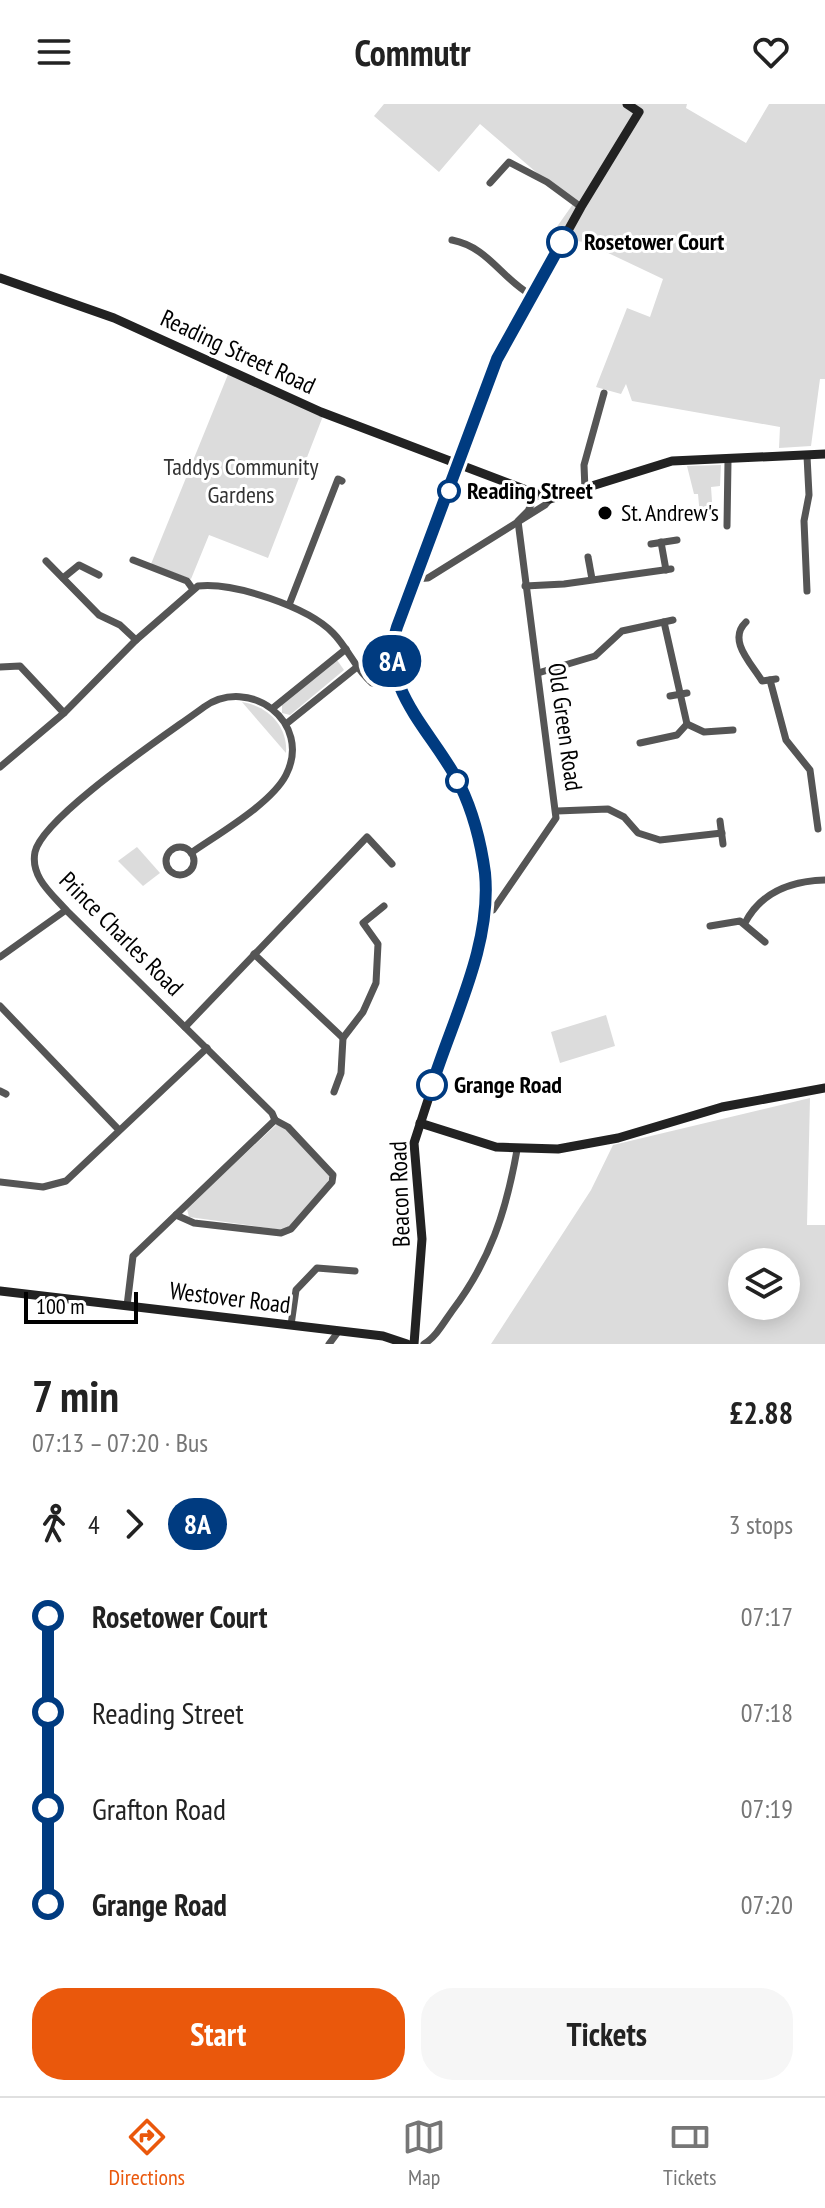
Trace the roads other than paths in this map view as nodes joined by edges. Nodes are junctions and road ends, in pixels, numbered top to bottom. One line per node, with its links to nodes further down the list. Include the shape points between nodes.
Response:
1 (627, 104): 2 (street)
2 (643, 108): 4 (street, Beacon Road)
3 (490, 183): 4 (street, via 509,162)
4 (581, 207): 7 (street, Beacon Road)
5 (452, 240): 7 (street, via 482,251 516,287)
6 (0, 278): 12 (street, Reading Street Road, via 114,318 321,412)
7 (531, 295): 12 (street, Beacon Road, via 497,359)
8 (604, 393): 14 (street, via 584,465)
9 (825, 454): 10 (street)
10 (807, 456): 11 (street); 31 (street)
11 (728, 461): 14 (street, via 672,461); 18 (street)
12 (459, 464): 15 (street); 27 (street, Beacon Road)
13 (342, 481): 32 (street, via 338,479)
14 (585, 490): 16 (street)
15 (537, 493): 16 (street); 17 (street)
16 (550, 499): 17 (street)
17 (518, 521): 27 (street, via 428,578); 29 (street, Old Green Road)
18 (727, 526)
19 (677, 540): 20 (street)
20 (661, 542): 21 (street); 28 (street, via 668,570)
21 (651, 544)
22 (588, 557): 28 (street)
23 (133, 560): 30 (street, via 187,581)
24 (46, 561): 26 (street)
25 (99, 575): 26 (street, via 79,565)
26 (63, 578): 34 (street, via 99,615)
27 (414, 579): 39 (street, Beacon Road, via 393,639)
28 (592, 579): 29 (street)
29 (525, 586): 38 (street, Old Green Road)
30 (192, 588): 32 (street, via 222,587); 34 (street)
31 (807, 591)
32 (289, 605): 35 (street, via 325,625)
33 (746, 622): 48 (street, via 738,640 769,680 786,740 810,770)
34 (136, 640): 41 (street)
35 (346, 649): 37 (street); 40 (street)
36 (0, 667): 41 (street, via 20,666)
37 (357, 667): 39 (street, via 372,683); 42 (street)
38 (538, 673): 43 (street, via 595,656 622,631 669,621); 47 (street, Old Green Road)
39 (397, 684): 58 (street, Beacon Road, via 467,802 485,873)
40 (273, 708): 42 (street, Prince Charles Road); 57 (street, Prince Charles Road, via 246,696 210,703 60,816 38,844 35,867)
41 (64, 713): 46 (street)
42 (286, 724): 53 (street, via 292,755 281,783)
43 (687, 724): 44 (street); 45 (street, via 677,735)
44 (728, 734)
45 (646, 746)
46 (0, 767)
47 (557, 811): 51 (street, via 608,809 638,833 660,840); 58 (street, Old Green Road, via 508,890)
48 (821, 819): 50 (street)
49 (720, 821): 51 (street)
50 (818, 829)
51 (722, 833): 52 (street)
52 (723, 844)
53 (191, 853)
54 (392, 864): 62 (street, via 367,837)
55 (825, 880): 59 (street, via 775,891 755,903)
56 (384, 906): 66 (street, via 363,923 378,944 376,983)
57 (66, 910): 63 (street); 65 (street, Prince Charles Road)
58 (485, 913): 71 (street, Beacon Road)
59 (745, 923): 60 (street); 61 (street)
60 (715, 928)
61 (765, 941)
62 (254, 954): 65 (street); 66 (street)
63 (0, 957)
64 (0, 1006): 72 (street)
65 (185, 1027): 67 (street, Prince Charles Road)
66 (343, 1038): 69 (street)
67 (207, 1048): 70 (street, Prince Charles Road); 72 (street)
68 (825, 1088): 73 (street, via 722,1107 606,1141)
69 (334, 1092)
70 (275, 1120): 75 (street); 75 (street, Prince Charles Road, via 333,1175 291,1229 281,1233 194,1223)
71 (420, 1123): 73 (street); 83 (street, Beacon Road, via 414,1143 422,1239)
72 (119, 1130): 74 (street, via 66,1181 43,1187)
73 (517, 1150): 84 (street, via 504,1216 485,1263)
74 (0, 1182)
75 (176, 1215): 78 (street, via 133,1256)
76 (355, 1271): 79 (street, via 317,1268 296,1290)
77 (0, 1291): 78 (street, Westover Road)
78 (127, 1306): 79 (street, Westover Road)
79 (291, 1325): 80 (street, Westover Road)
80 (338, 1332): 81 (street); 82 (street, Westover Road)
81 (329, 1344)
82 (407, 1344)
83 (414, 1344)
84 (424, 1344)

